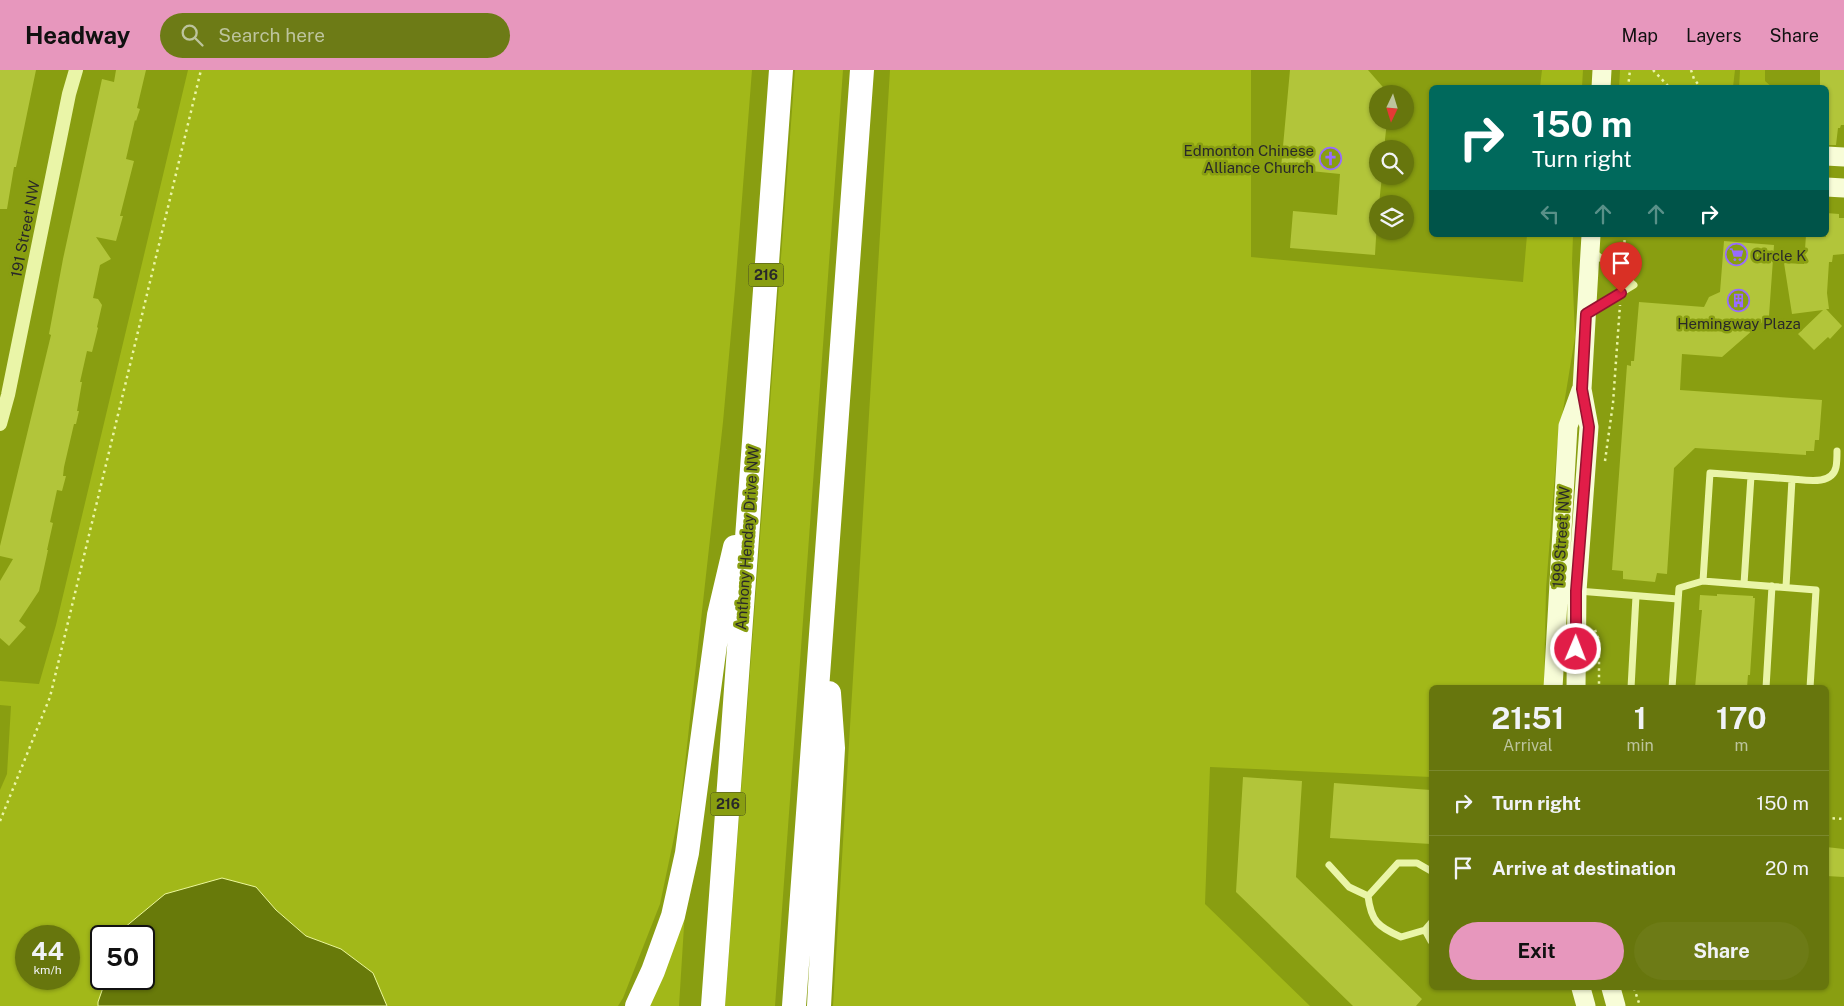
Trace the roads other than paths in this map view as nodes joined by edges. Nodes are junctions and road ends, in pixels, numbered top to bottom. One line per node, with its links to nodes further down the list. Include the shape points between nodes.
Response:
1 (76, 70): 12 (street, 191 Street NW)
2 (782, 70): 17 (highway, Anthony Henday Drive NW / 216)
3 (862, 70): 25 (highway)
4 (1602, 70): 5 (main road)
5 (1600, 85)
6 (1829, 156): 7 (main road)
7 (1844, 157)
8 (1829, 187): 9 (main road)
9 (1844, 188)
10 (1591, 242): 11 (main road, 199 Street NW); 11 (lane, via 1634,285)
11 (1586, 314): 22 (main road, 199 Street NW, via 1582,389 1568,426)
12 (4, 394): 13 (street, 191 Street NW)
13 (0, 424)
14 (1837, 451): 16 (lane, via 1836,470 1828,478 1816,481)
15 (1751, 476): 16 (lane); 18 (lane, via 1710,473); 19 (lane)
16 (1792, 479): 21 (lane)
17 (751, 480): 40 (highway, via 719,615 687,853 673,916); 41 (highway, Anthony Henday Drive NW / 216)
18 (1703, 581): 19 (lane); 24 (lane, via 1678,588)
19 (1744, 584): 20 (lane)
20 (1772, 586): 21 (lane); 30 (lane)
21 (1786, 588): 31 (lane, via 1816,590)
22 (1567, 590): 23 (lane); 26 (main road, 199 Street NW); 27 (main road, 199 Street NW)
23 (1636, 596): 24 (lane); 28 (lane)
24 (1678, 599): 29 (lane)
25 (823, 609): 42 (highway); 43 (highway, via 833,748)
26 (1552, 685)
27 (1576, 685)
28 (1631, 685)
29 (1672, 685)
30 (1766, 685)
31 (1810, 685)
32 (1329, 865): 34 (lane, via 1349,887)
33 (1429, 870): 34 (lane, via 1417,863 1398,863)
34 (1368, 896): 36 (lane, via 1369,910 1375,922 1386,930 1401,937)
35 (1429, 925): 36 (lane)
36 (1425, 930): 37 (lane)
37 (1429, 937)
38 (1582, 990): 44 (main road)
39 (1612, 990): 45 (main road)
40 (637, 1006)
41 (713, 1006)
42 (794, 1006)
43 (819, 1006)
44 (1586, 1006)
45 (1616, 1006)

